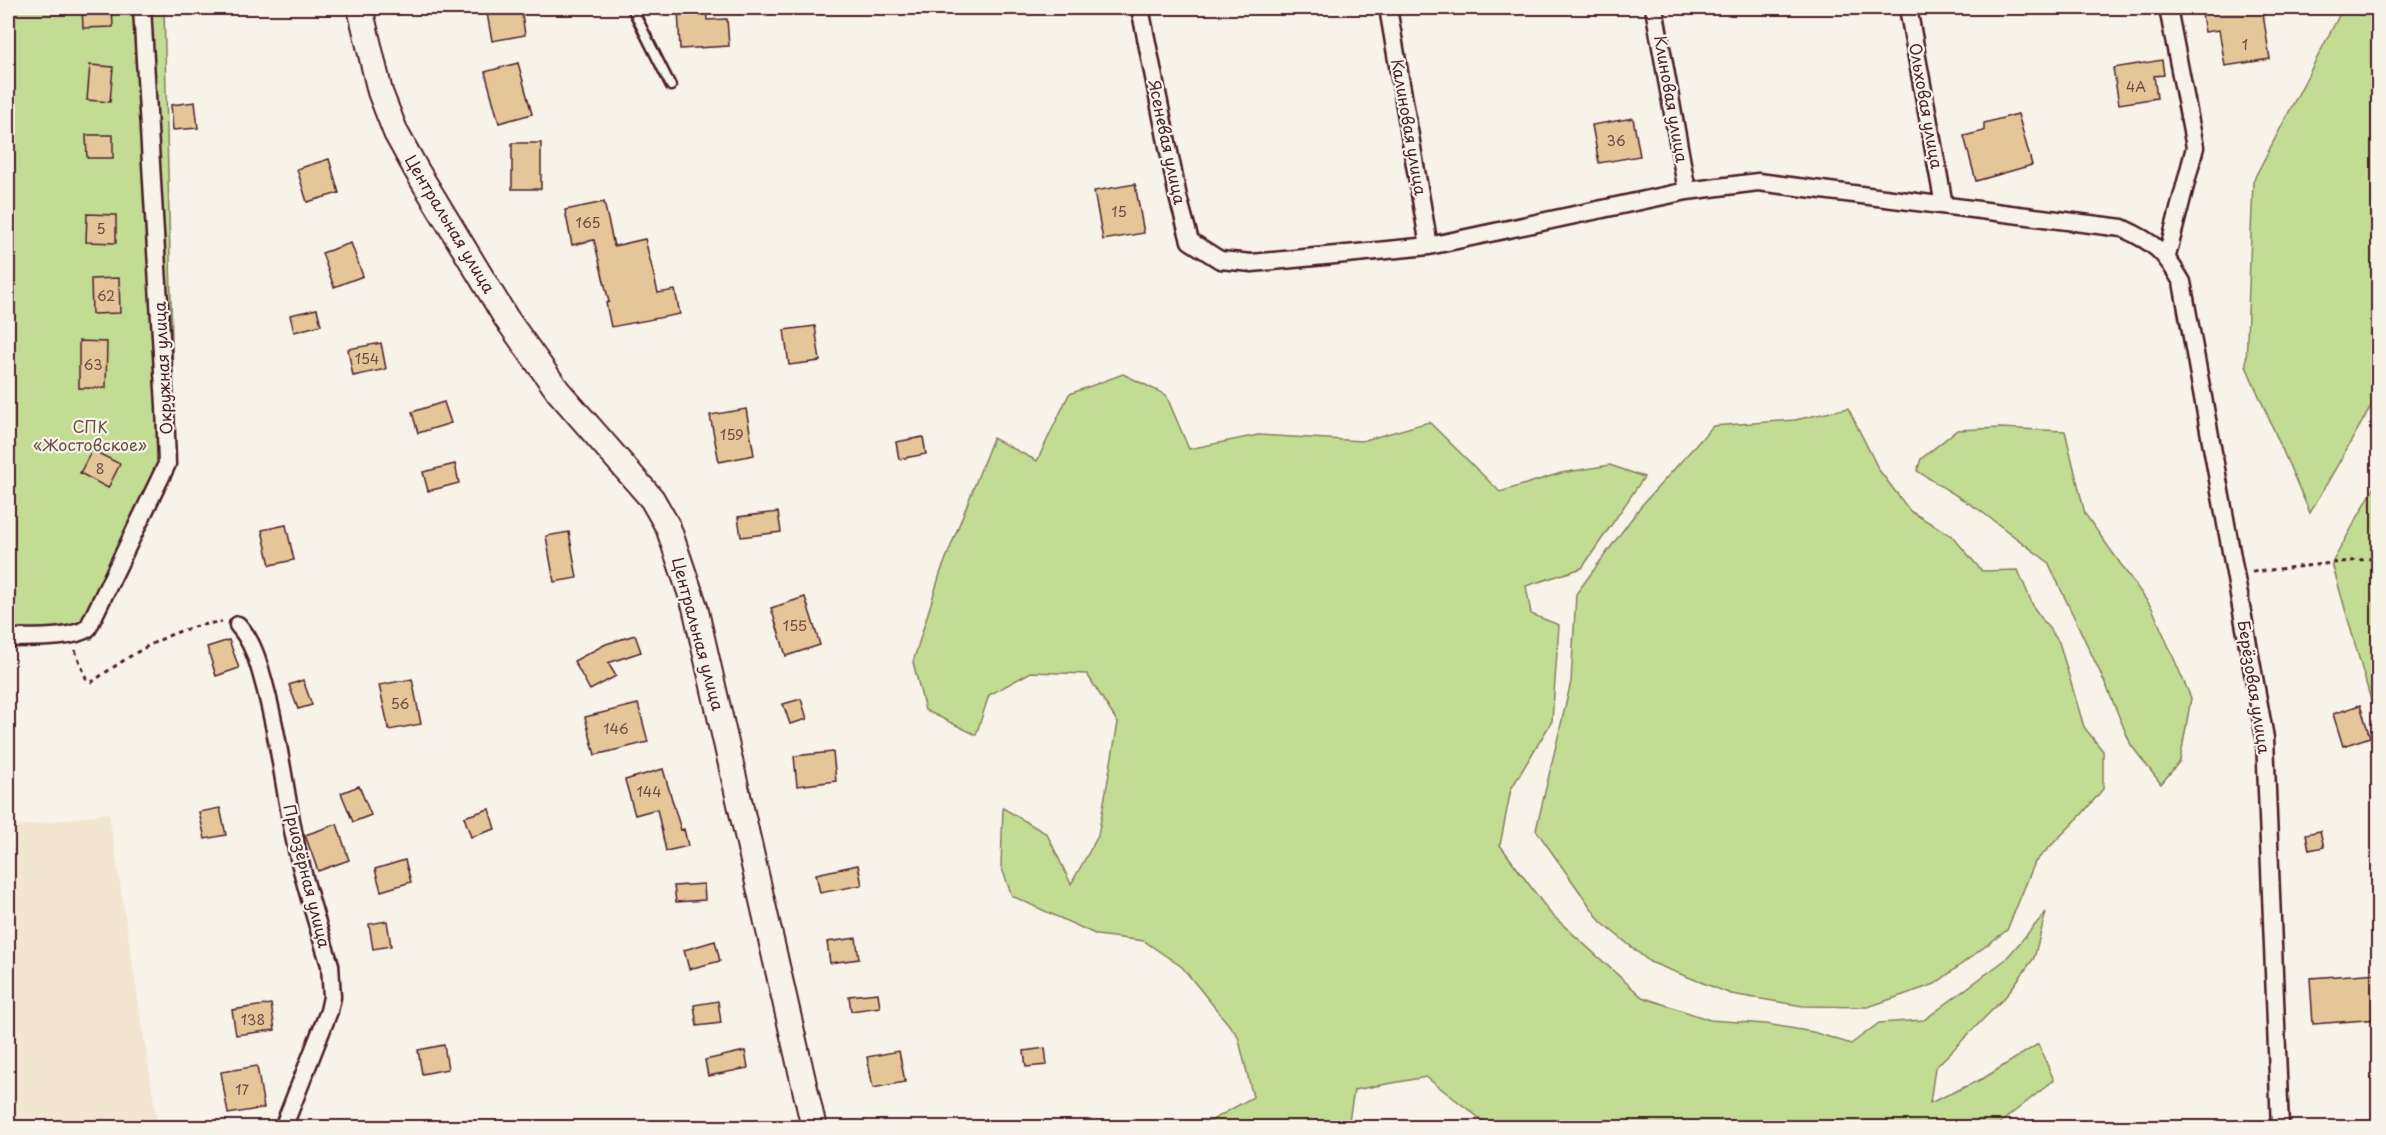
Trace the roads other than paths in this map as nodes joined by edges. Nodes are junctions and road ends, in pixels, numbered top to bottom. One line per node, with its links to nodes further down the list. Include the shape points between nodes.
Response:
1 (142, 8): 15 (street, Окружная улица, via 167,464 88,628 68,635)
2 (360, 8): 17 (street, Центральная улица, via 380,92 396,133 457,239 558,391 652,499 668,527 695,607)
3 (632, 8): 9 (lane)
4 (1140, 8): 12 (street, Ясеневая улица, via 1190,241 1220,261 1252,263)
5 (1388, 8): 12 (street, Калиновая улица)
6 (1654, 8): 10 (street, Клиновая улица)
7 (1908, 8): 11 (street, Ольховая улица)
8 (2168, 8): 13 (street, via 2195,147)
9 (671, 86)
10 (1687, 191): 11 (street, via 1758,182); 12 (street)
11 (1944, 205): 13 (street, via 2122,228 2148,240)
12 (1430, 246)
13 (2167, 256): 18 (street, Берёзовая улица, via 2182,282 2265,738)
14 (238, 625): 16 (street, Приозёрная улица, via 256,655 268,698 298,850 332,984 329,1011)
15 (8, 638)
16 (284, 1128)
17 (814, 1128)
18 (2280, 1128)

